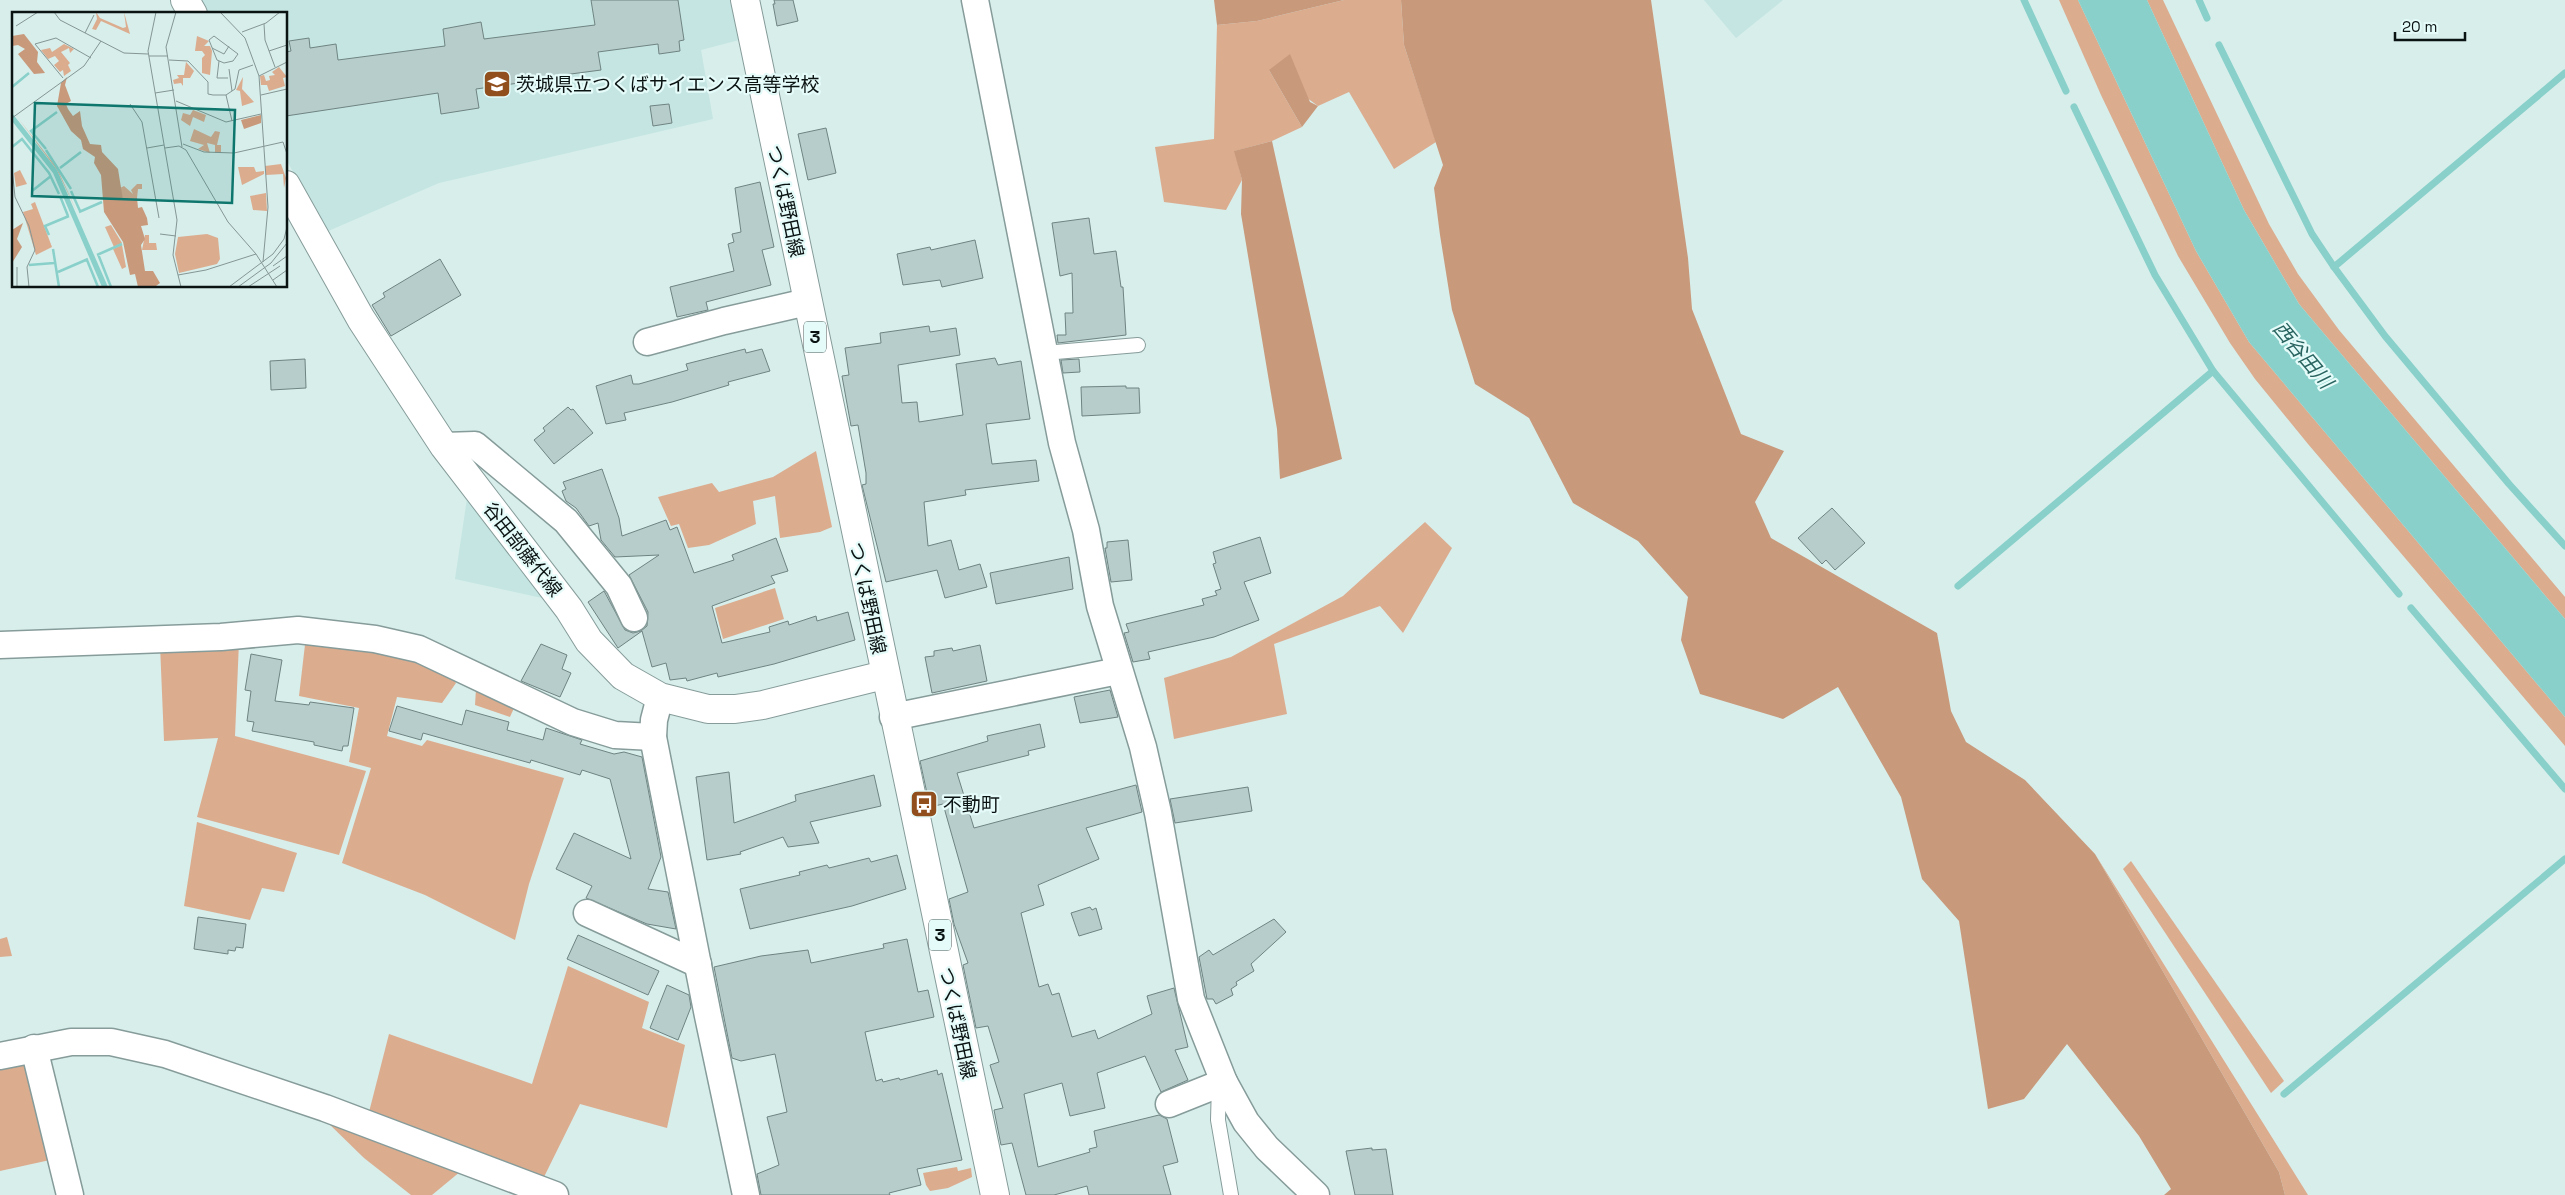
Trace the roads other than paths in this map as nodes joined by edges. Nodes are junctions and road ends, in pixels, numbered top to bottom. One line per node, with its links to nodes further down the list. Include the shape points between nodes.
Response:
1 (185, 0): 4 (main road)
2 (745, 0): 6 (main road, つくば野田線 / 3)
3 (975, 0): 9 (street)
4 (192, 12)
5 (288, 189): 10 (main road, 谷田部藤代線, via 361,319)
6 (808, 302): 7 (street); 14 (main road, つくば野田線 / 3)
7 (647, 342)
8 (1138, 345): 9 (lane)
9 (1044, 353): 13 (street, via 1062,443 1086,530 1100,606)
10 (444, 446): 11 (street, via 475,446 566,520 619,586); 15 (main road, 谷田部藤代線, via 600,654 623,676)
11 (634, 618)
12 (0, 646): 17 (street, via 221,637 298,630 375,639 419,649 573,722 615,735)
13 (1118, 671): 16 (street); 22 (street, via 1143,746 1158,813 1191,999)
14 (884, 675): 15 (main road, 谷田部藤代線, via 735,709 708,709); 16 (main road, つくば野田線 / 3)
15 (660, 697): 17 (street)
16 (894, 717): 27 (main road, つくば野田線 / 3)
17 (653, 737): 19 (street)
18 (587, 913): 19 (street)
19 (698, 964): 26 (street)
20 (34, 1048): 21 (street); 24 (street); 25 (street, via 72,1042 111,1042 165,1054 325,1108)
21 (0, 1056)
22 (1221, 1083): 23 (street); 28 (lane, via 1218,1120); 29 (street, via 1267,1148)
23 (1169, 1104)
24 (70, 1195)
25 (555, 1195)
26 (746, 1195)
27 (995, 1195)
28 (1231, 1195)
29 (1316, 1195)

